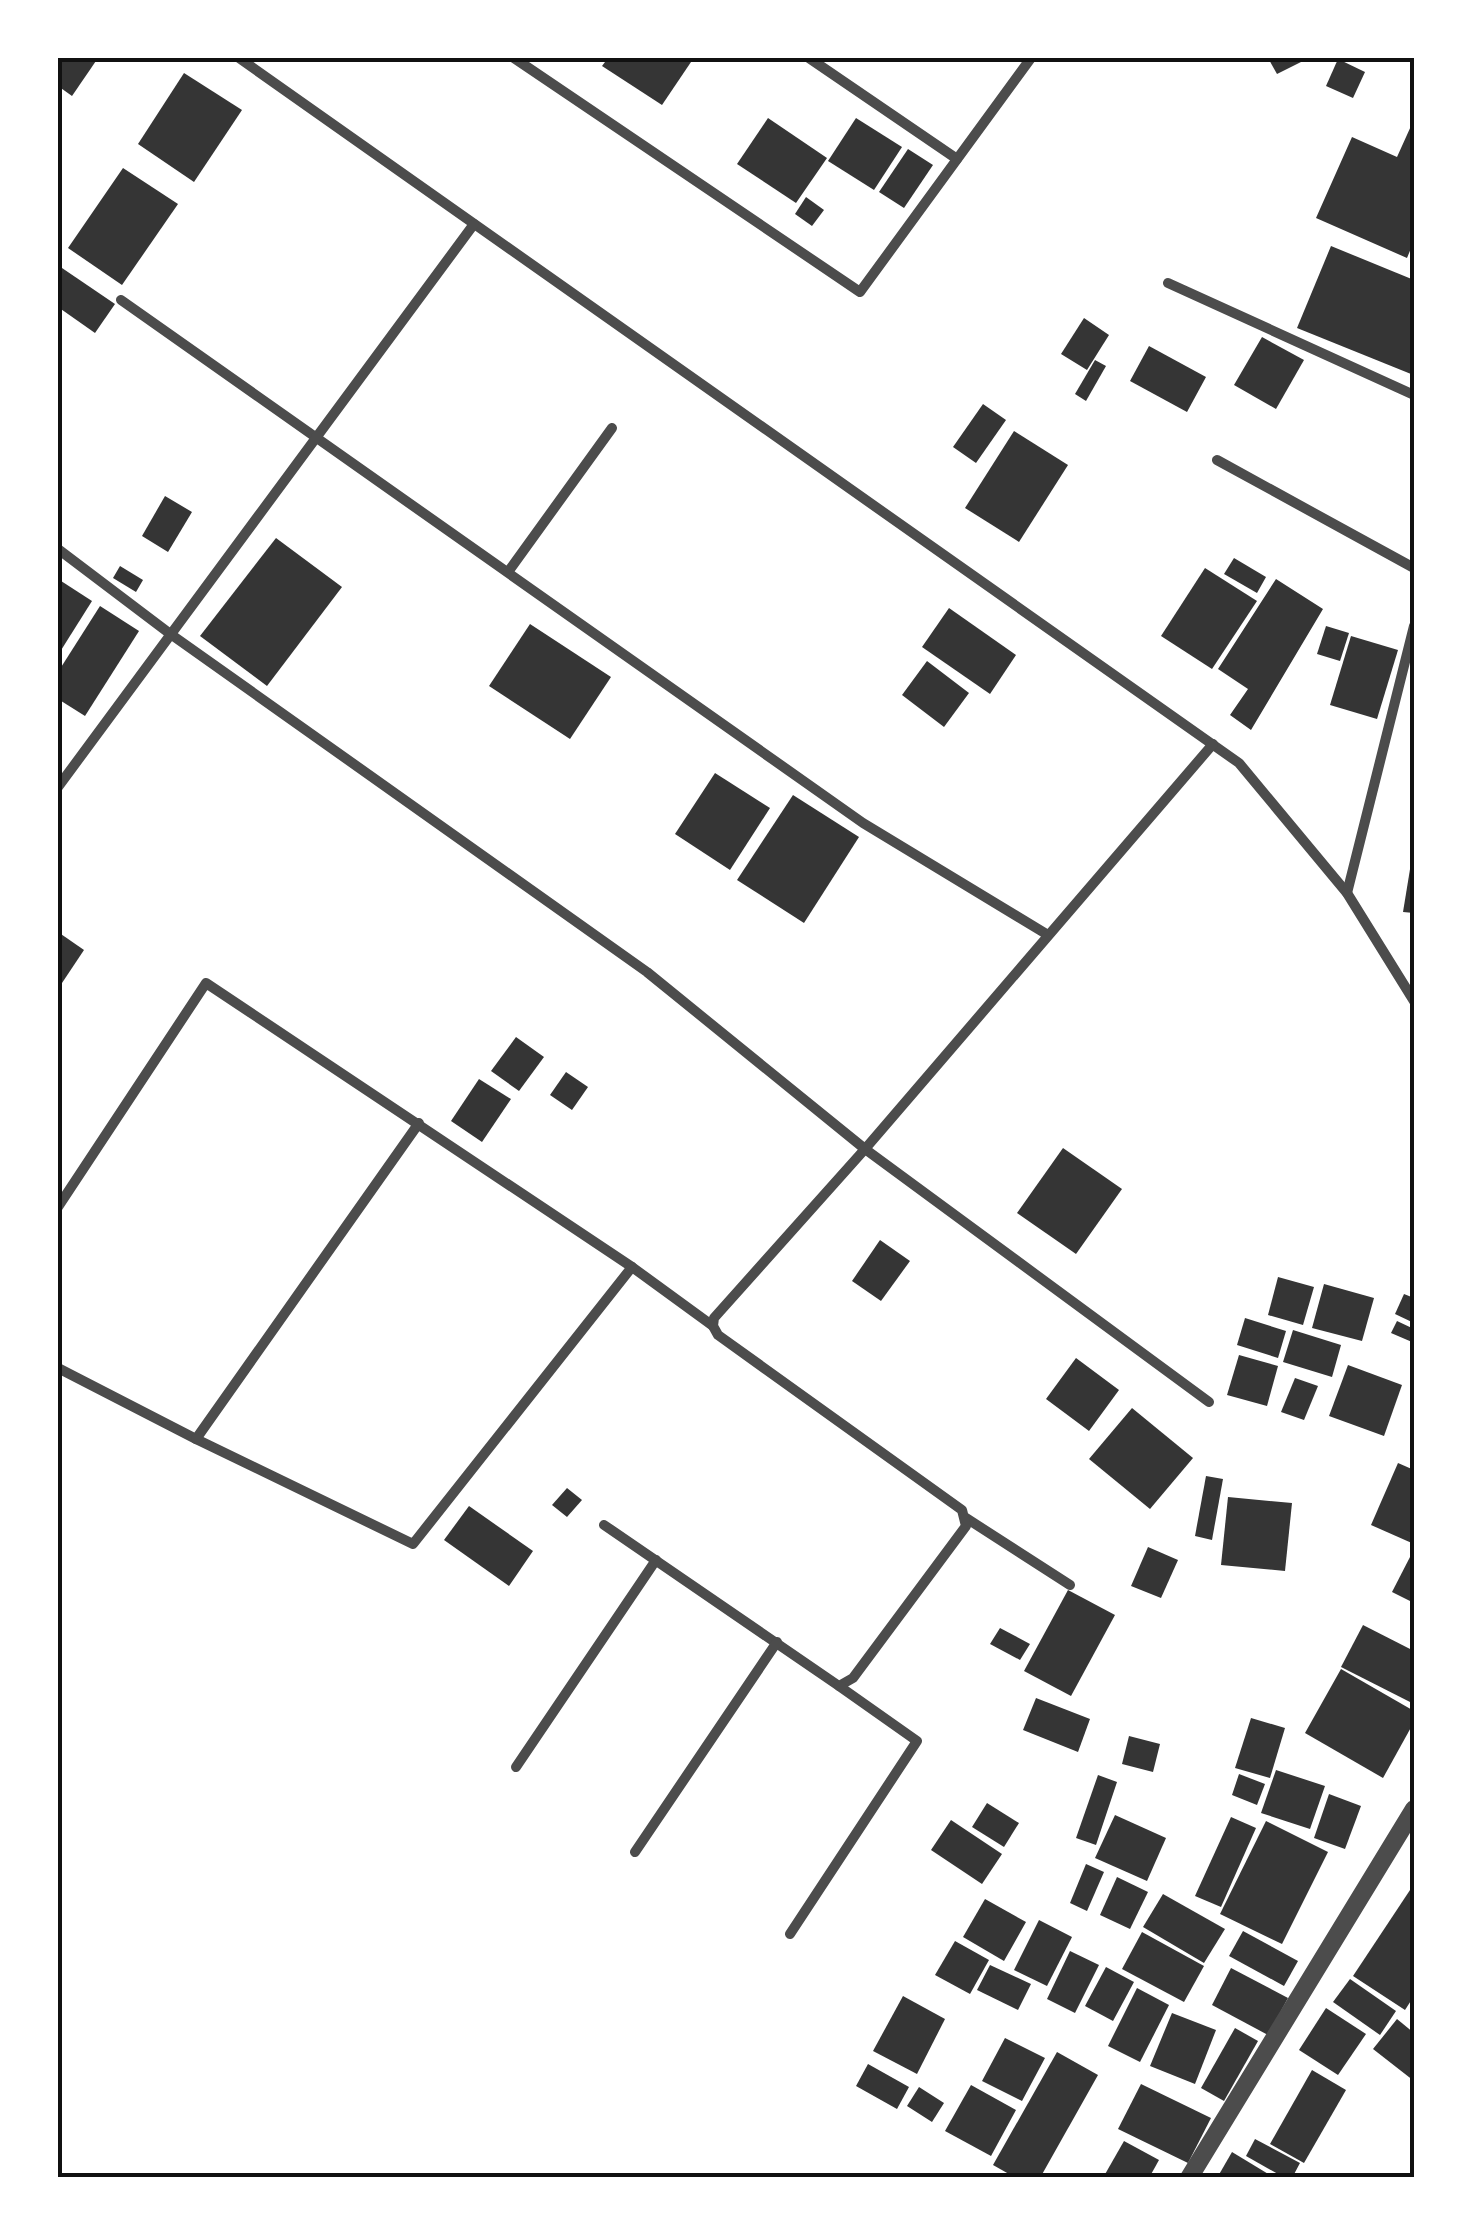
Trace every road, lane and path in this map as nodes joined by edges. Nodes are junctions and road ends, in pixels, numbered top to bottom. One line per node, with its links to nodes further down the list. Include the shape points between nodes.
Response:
1 (239, 58): 6 (street)
2 (514, 58): 5 (street, via 860,292)
3 (809, 58): 5 (street)
4 (1030, 58): 5 (street)
5 (957, 158)
6 (474, 224): 11 (street); 18 (street)
7 (1168, 283): 9 (street)
8 (120, 300): 11 (street)
9 (1414, 395)
10 (612, 428): 15 (street)
11 (316, 437): 15 (street); 17 (street)
12 (1216, 460): 14 (street)
13 (58, 550): 17 (street)
14 (1414, 568)
15 (508, 572): 21 (street, via 863,823)
16 (1414, 626): 20 (street)
17 (169, 633): 19 (street); 24 (street, via 647,972)
18 (1212, 744): 20 (street, via 1239,764); 21 (street)
19 (58, 787)
20 (1347, 893): 22 (street)
21 (1048, 936): 24 (street)
22 (1414, 1001)
23 (419, 1123): 25 (street, via 206,983); 26 (street); 30 (street)
24 (865, 1149): 27 (street); 29 (street)
25 (58, 1206)
26 (632, 1268): 27 (street); 30 (street, via 413,1544)
27 (713, 1326): 31 (street)
28 (58, 1368): 30 (street)
29 (1209, 1402)
30 (196, 1439)
31 (966, 1518): 34 (street); 36 (street, via 853,1678)
32 (604, 1525): 33 (street)
33 (656, 1560): 35 (street); 37 (street)
34 (1070, 1585)
35 (778, 1642): 36 (street); 39 (street)
36 (839, 1686): 40 (street, via 917,1741)
37 (516, 1768)
38 (1414, 1809): 41 (street)
39 (636, 1852)
40 (790, 1934)
41 (1189, 2178)

